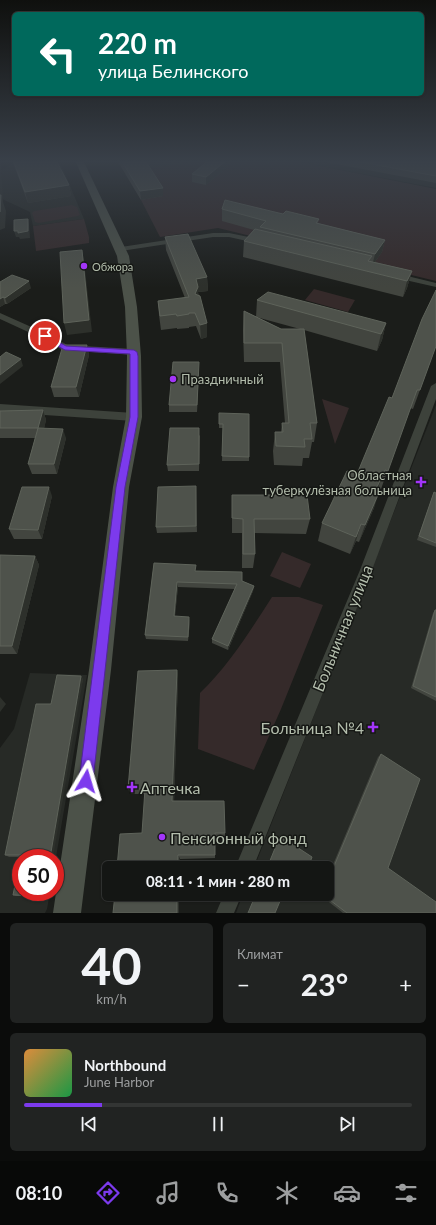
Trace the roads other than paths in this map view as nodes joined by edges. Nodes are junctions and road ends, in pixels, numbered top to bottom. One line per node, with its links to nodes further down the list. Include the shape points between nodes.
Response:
1 (99, 203): 3 (main road)
2 (270, 245): 3 (street, via 229,235 213,235)
3 (121, 250): 7 (main road, via 131,307)
4 (385, 272): 5 (street)
5 (436, 285)
6 (0, 316): 7 (street, via 65,348)
7 (134, 352): 10 (main road)
8 (436, 386): 11 (street, Больничная улица, via 366,570)
9 (0, 408): 10 (street)
10 (134, 417): 13 (main road, via 121,487 97,694)
11 (247, 861)
12 (230, 901): 14 (street)
13 (67, 913)
14 (225, 913)

